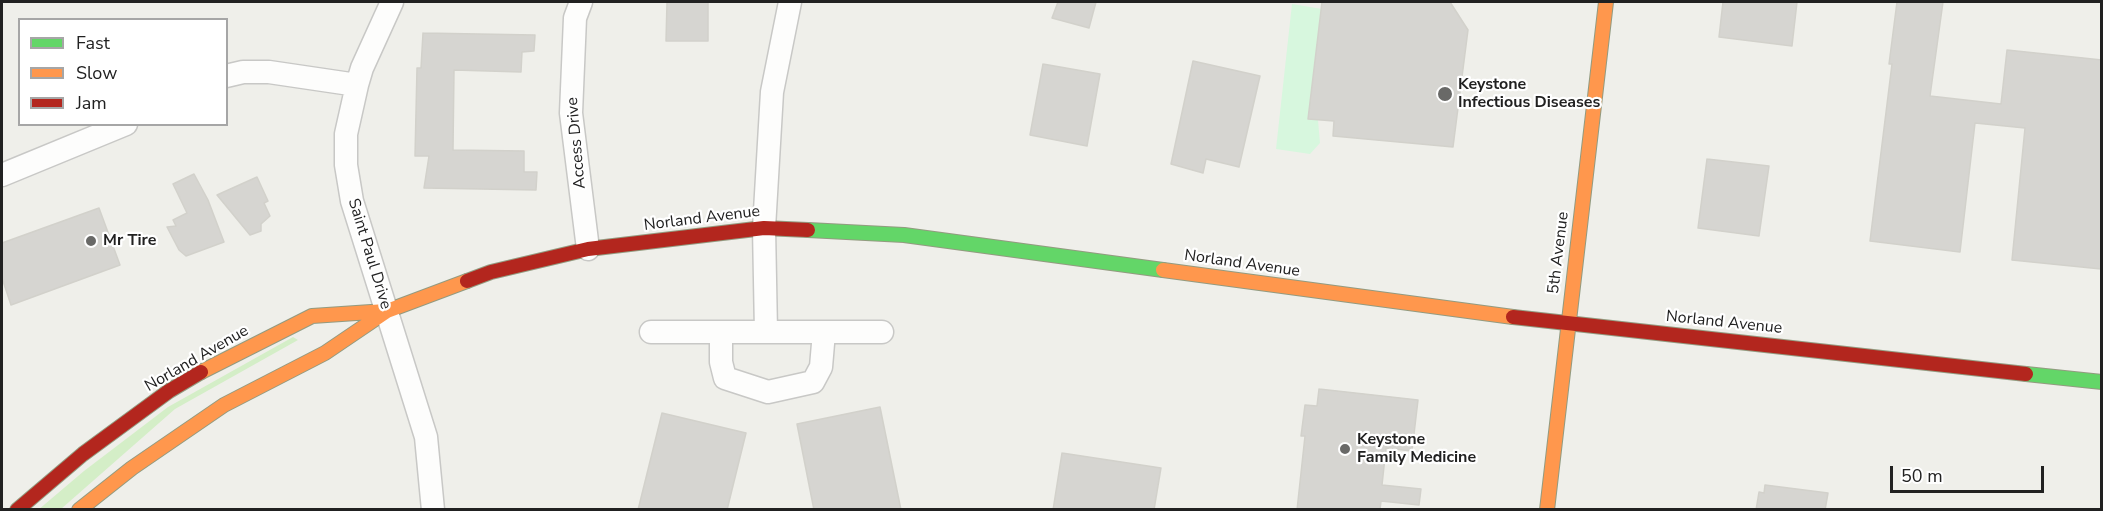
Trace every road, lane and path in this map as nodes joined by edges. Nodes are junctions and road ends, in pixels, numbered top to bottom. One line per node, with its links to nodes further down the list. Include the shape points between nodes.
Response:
1 (392, 2): 6 (street, Saint Paul Drive)
2 (581, 2): 10 (street, Access Drive, via 575,18 571,113)
3 (790, 2): 9 (street, via 772,92)
4 (1606, 2): 12 (main road, 5th Avenue)
5 (228, 76): 6 (street, via 269,72)
6 (357, 85): 11 (street, Saint Paul Drive, via 346,134 346,165 352,201)
7 (121, 126): 8 (street)
8 (2, 175)
9 (764, 228): 10 (main road, Norland Avenue); 12 (main road, Norland Avenue, via 904,236); 15 (street)
10 (588, 249): 11 (main road, Norland Avenue, via 491,272)
11 (387, 311): 19 (main road, Norland Avenue, via 312,316 222,360 169,391 83,454); 20 (main road, Norland Avenue, via 325,353 224,405); 21 (street, Saint Paul Drive, via 426,437)
12 (1568, 322): 18 (main road, Norland Avenue); 22 (main road, 5th Avenue)
13 (651, 332): 14 (street)
14 (721, 332): 15 (street); 16 (street, via 725,378 768,392 813,382 821,367)
15 (766, 332): 16 (street)
16 (824, 332): 17 (street)
17 (882, 332)
18 (2102, 382)
19 (17, 510)
20 (79, 510)
21 (433, 510)
22 (1547, 510)

